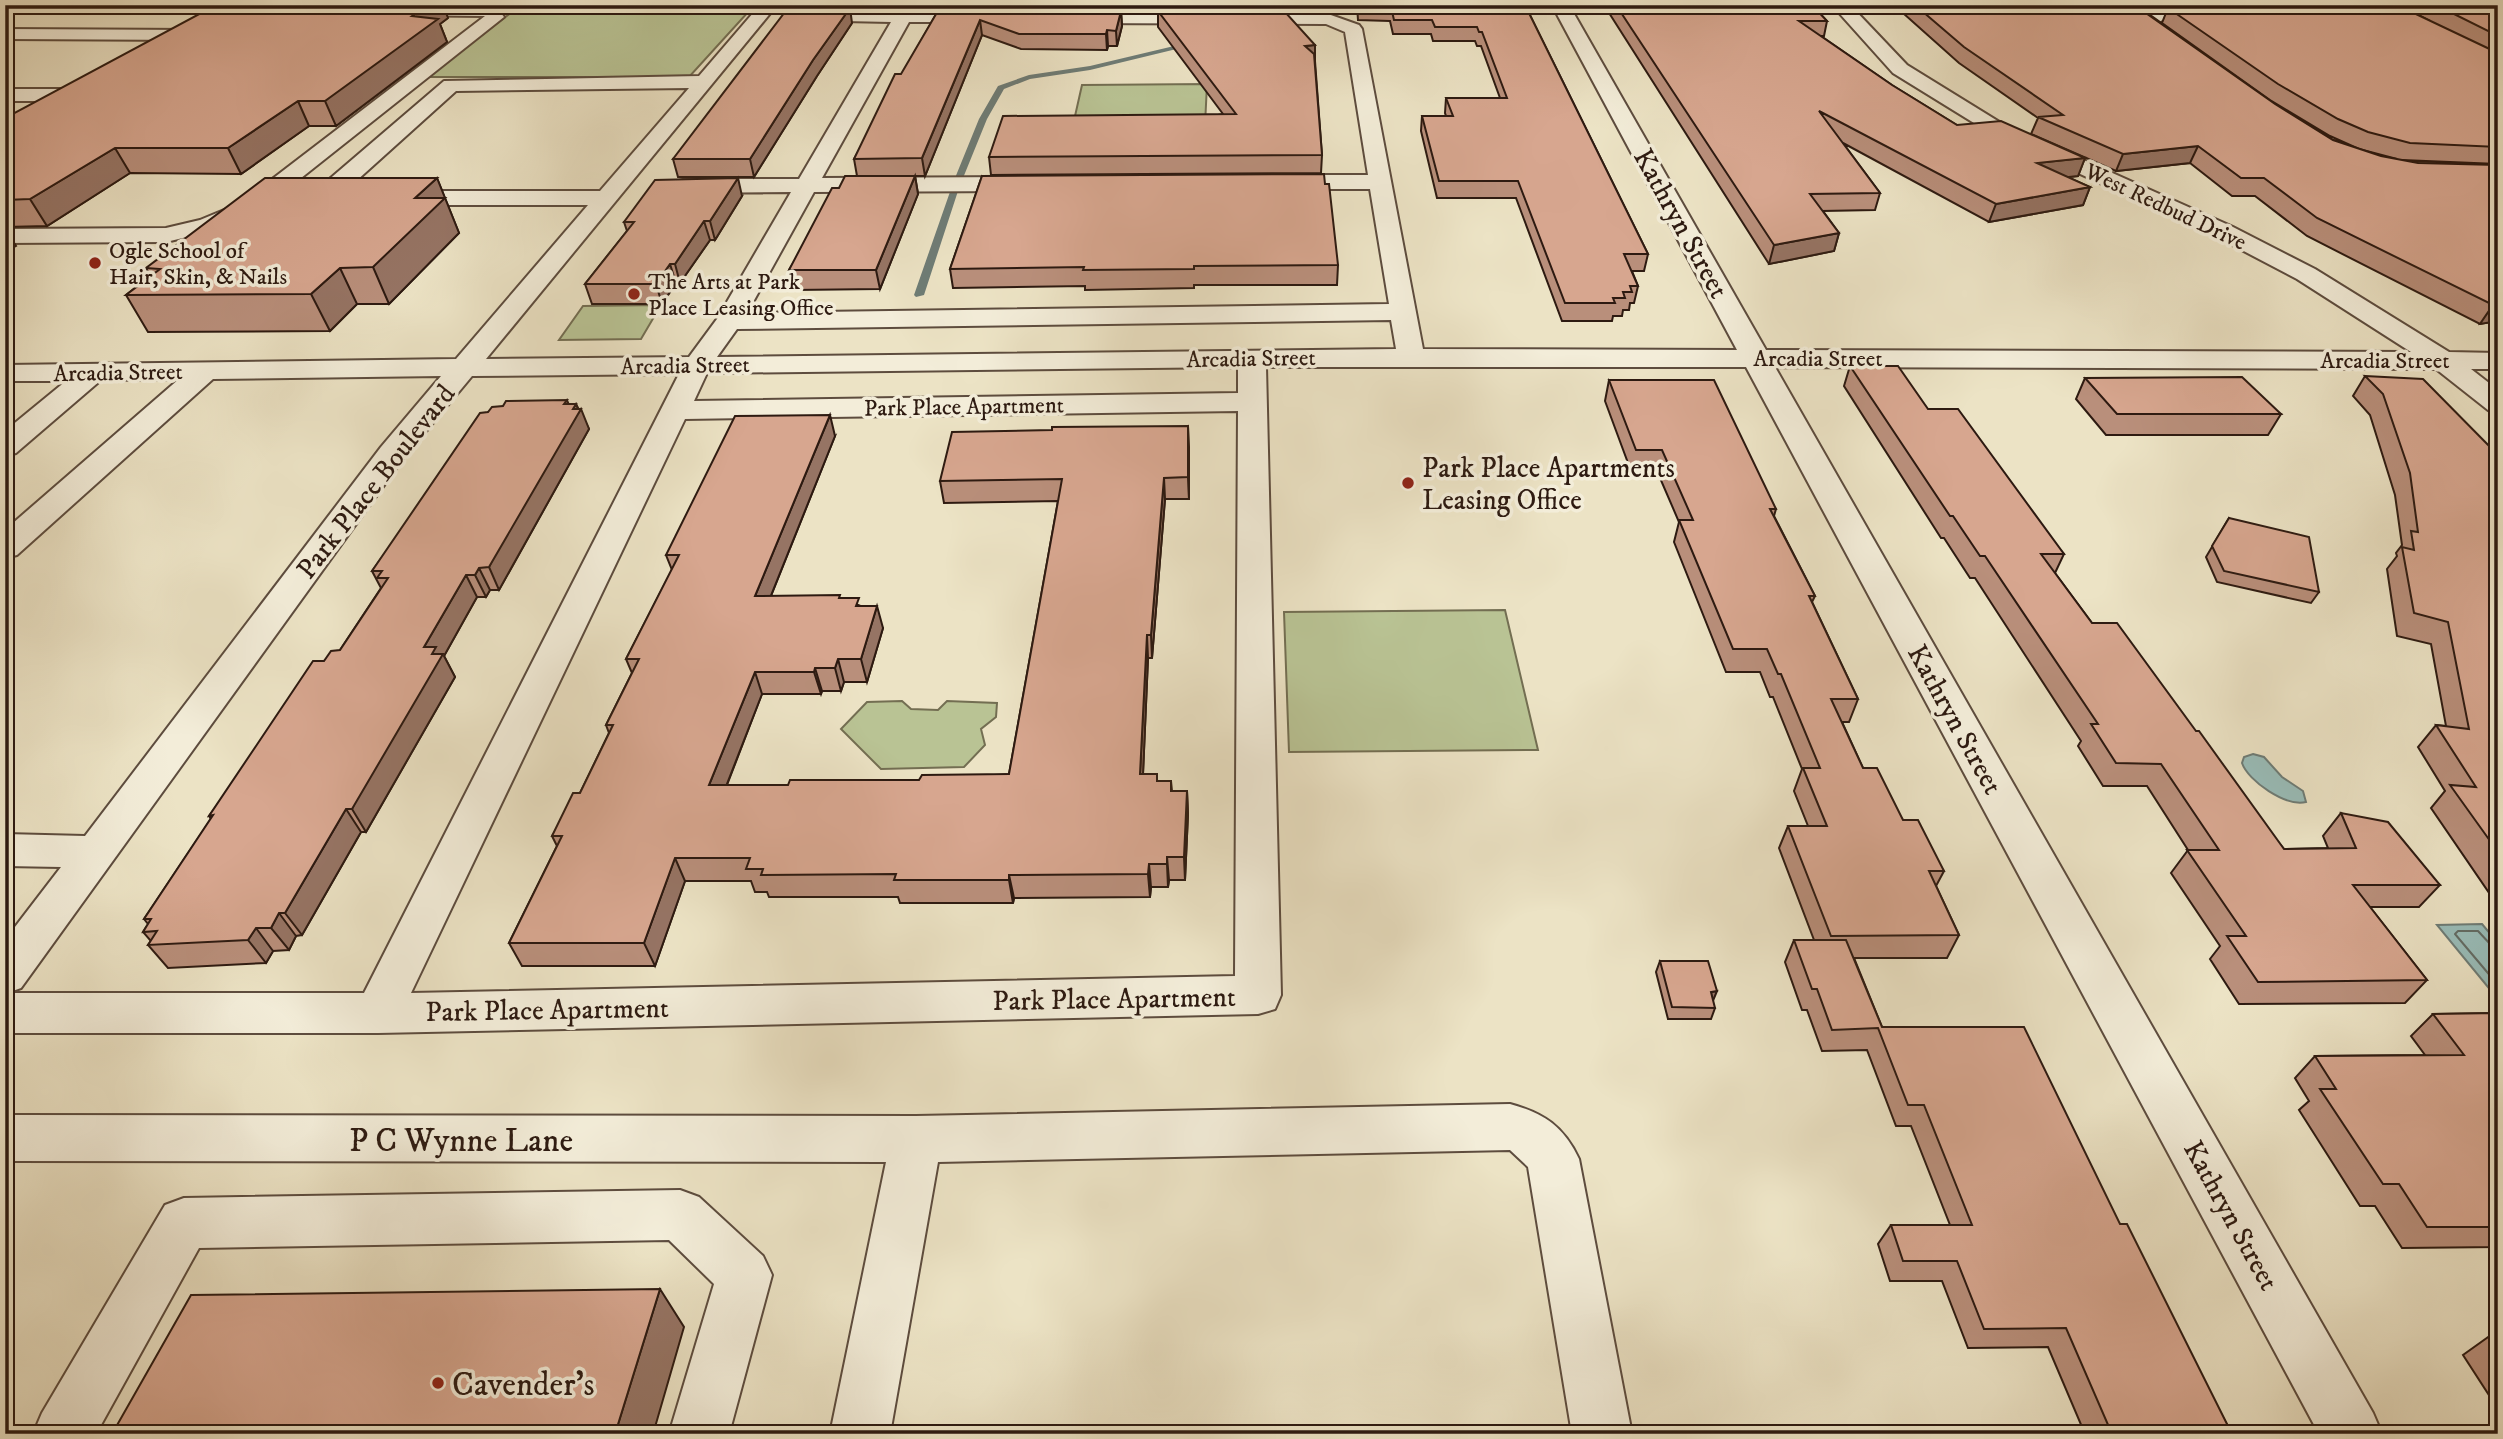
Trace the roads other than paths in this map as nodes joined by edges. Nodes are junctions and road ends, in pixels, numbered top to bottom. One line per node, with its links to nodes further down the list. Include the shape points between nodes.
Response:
1 (1560, 5): 28 (street, Kathryn Street)
2 (1840, 5): 29 (street, West Redbud Drive, via 1900,69 1962,109 2306,274)
3 (367, 10): 24 (street, via 478,10 495,17 249,208 166,235)
4 (764, 10): 6 (street); 12 (street, Park Place Boulevard)
5 (2241, 11): 11 (street, via 2177,11 2150,19 2152,30)
6 (903, 17): 7 (street); 20 (street, Park Place Apartment)
7 (999, 17)
8 (1054, 18): 17 (street, via 1314,19 1346,25 1353,29)
9 (5, 34): 10 (street, via 199,32)
10 (158, 54)
11 (2201, 63)
12 (704, 82): 23 (street, Park Place Boulevard); 23 (street, via 451,85 334,187 333,198)
13 (102, 85): 15 (street)
14 (5, 95): 15 (street)
15 (83, 95): 16 (street)
16 (47, 114)
17 (1378, 182): 18 (street); 25 (street)
18 (1252, 183)
19 (1056, 184): 20 (street)
20 (804, 186): 22 (street); 26 (street, Park Place Apartment)
21 (642, 187): 23 (street)
22 (669, 187)
23 (611, 192): 32 (street, Park Place Boulevard)
24 (5, 236)
25 (1401, 312): 26 (street); 27 (street)
26 (729, 321): 31 (street, Park Place Apartment)
27 (1411, 356): 28 (street, Arcadia Street); 36 (street, Arcadia Street)
28 (1755, 358): 29 (street, Arcadia Street); 52 (street, Kathryn Street)
29 (2442, 360): 30 (street, Arcadia Street); 37 (street, West Redbud Drive)
30 (2498, 361)
31 (697, 365): 32 (street, Arcadia Street); 36 (street, Arcadia Street); 38 (street, Park Place Apartment)
32 (464, 368): 33 (street, Arcadia Street); 42 (street, Park Place Boulevard, via 392,453)
33 (207, 370): 34 (street, Arcadia Street); 40 (street)
34 (94, 372): 35 (street, Arcadia Street); 39 (street)
35 (5, 373)
36 (1252, 380): 38 (street, Park Place Apartment); 45 (street, Park Place Apartment, via 1258,995)
37 (2498, 404)
38 (676, 410): 45 (street, Park Place Apartment)
39 (5, 447)
40 (5, 548)
41 (5, 850): 42 (street)
42 (96, 852): 43 (street, Park Place Boulevard)
43 (5, 975)
44 (5, 1013): 45 (street, Park Place Apartment)
45 (378, 1013)
46 (5, 1138): 47 (street, P C Wynne Lane)
47 (916, 1139): 50 (street); 51 (street, P C Wynne Lane, via 1523,1130 1543,1143 1553,1159)
48 (63, 1434): 49 (street, via 184,1223 680,1215 744,1275)
49 (699, 1434)
50 (860, 1434)
51 (1602, 1434)
52 (2352, 1434)

